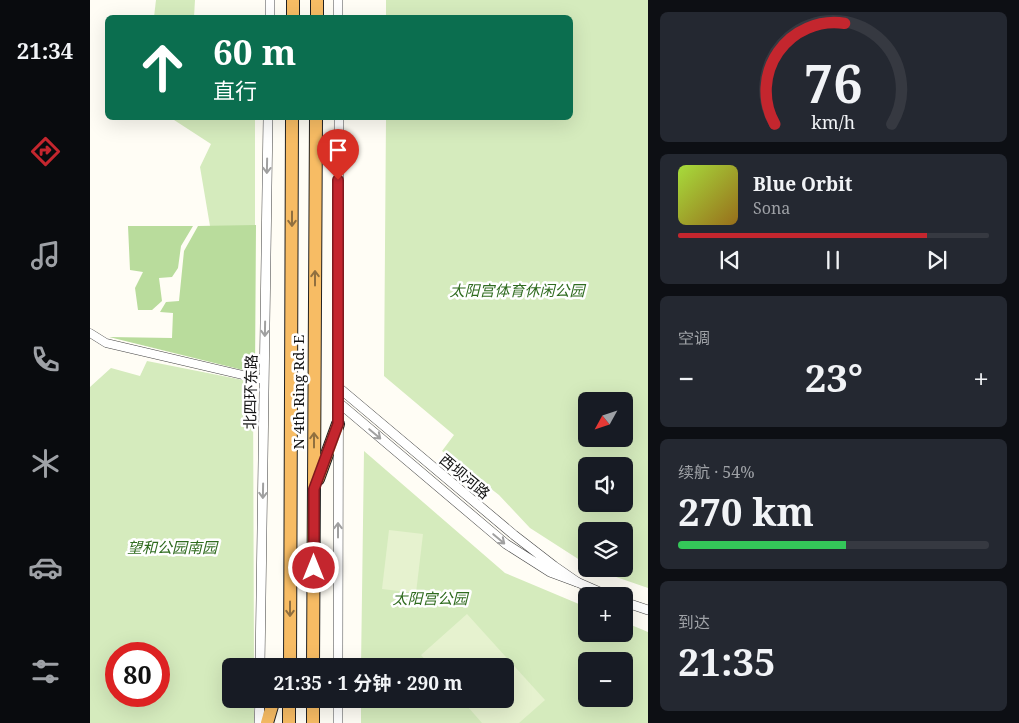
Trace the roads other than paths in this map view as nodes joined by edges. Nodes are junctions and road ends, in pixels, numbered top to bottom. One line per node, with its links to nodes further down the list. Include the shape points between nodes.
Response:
1 (270, 0): 5 (street)
2 (293, 0): 6 (highway)
3 (317, 0): 7 (highway)
4 (338, 0): 8 (street)
5 (270, 15)
6 (293, 15)
7 (316, 15)
8 (338, 15)
9 (268, 120): 14 (street, 北四环东路, one-way to 14)
10 (292, 120): 23 (highway, N 4th Ring Rd. E, one-way to 23)
11 (316, 120): 18 (highway, N 4th Ring Rd. E, one-way to 11)
12 (339, 120): 15 (street)
13 (90, 333): 14 (street, via 106,343)
14 (264, 380): 24 (street, 北四环东路, one-way to 24)
15 (338, 387): 16 (street); 19 (street, 西坝河路, via 514,535)
16 (338, 402): 17 (street); 19 (street, 西坝河路, one-way to 19, via 506,544 550,572)
17 (338, 424): 18 (highway); 28 (street, one-way to 17)
18 (314, 489): 27 (highway, N 4th Ring Rd. E)
19 (577, 582): 20 (street, 西坝河路)
20 (589, 587)
21 (633, 605): 22 (street)
22 (648, 610)
23 (290, 643): 25 (highway); 26 (highway, N 4th Ring Rd. E)
24 (260, 658)
25 (285, 658)
26 (290, 658)
27 (313, 658)
28 (338, 658)
29 (260, 708): 34 (street)
30 (271, 708): 35 (highway)
31 (290, 708): 36 (highway)
32 (313, 708): 37 (highway)
33 (338, 708): 38 (street)
34 (260, 723)
35 (267, 723)
36 (289, 723)
37 (313, 723)
38 (338, 723)

